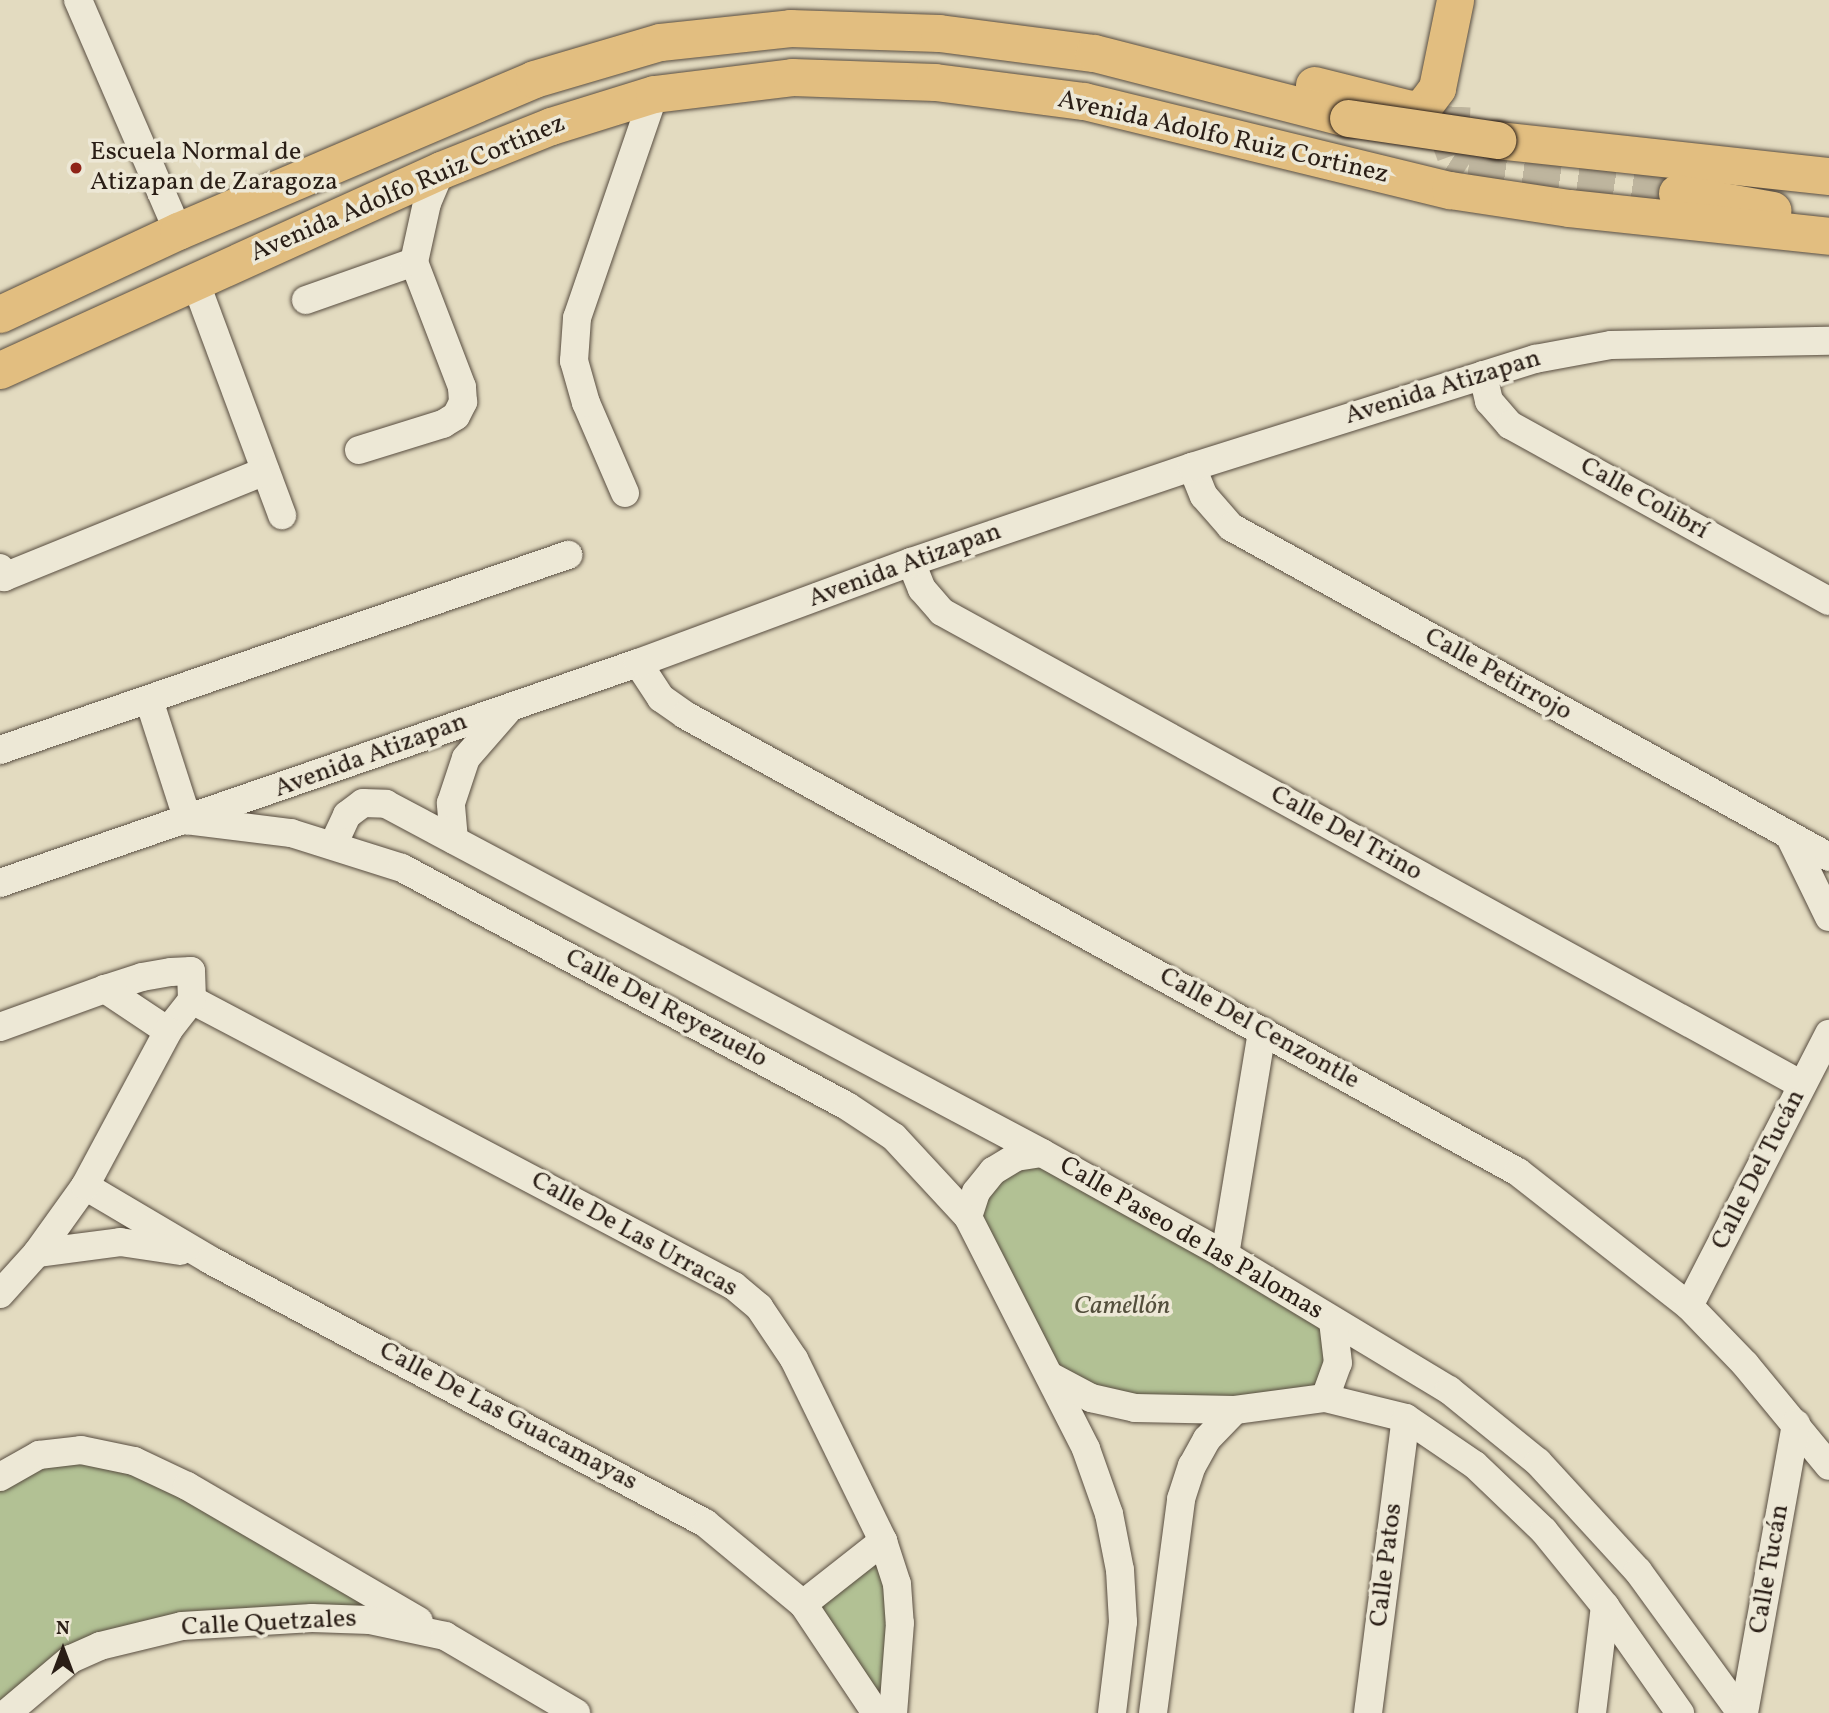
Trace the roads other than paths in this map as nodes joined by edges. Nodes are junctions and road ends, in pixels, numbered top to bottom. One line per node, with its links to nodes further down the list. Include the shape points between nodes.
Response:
1 (78, 0): 11 (street)
2 (1455, 0): 4 (main road, via 1437,88 1422,108 1410,109 1278,76)
3 (1475, 0): 6 (main road)
4 (1094, 53): 8 (main road, Avenida Adolfo Ruiz Cortinez, bridge, via 1348,118 1497,140); 11 (main road, Avenida Adolfo Ruiz Cortinez, via 939,33 790,28 660,42 534,79)
5 (654, 94): 7 (main road, Avenida Adolfo Ruiz Cortinez, via 551,126); 12 (main road, Avenida Adolfo Ruiz Cortinez, via 792,77 935,82 1084,101 1450,190 1621,215); 25 (street, via 577,318 577,372)
6 (1452, 106)
7 (441, 170): 13 (street, via 427,203); 14 (main road, Avenida Adolfo Ruiz Cortinez)
8 (1829, 176)
9 (1677, 193): 10 (main road)
10 (1829, 222)
11 (178, 231): 14 (main road); 16 (main road, Avenida Adolfo Ruiz Cortinez)
12 (1829, 236)
13 (414, 262): 15 (street); 22 (street, via 462,387 463,402 456,416 443,424)
14 (195, 281): 20 (main road, Avenida Adolfo Ruiz Cortinez); 24 (street)
15 (306, 300)
16 (0, 314)
17 (1784, 340): 18 (street, Avenida Atizapan); 19 (street); 21 (street, Avenida Atizapan, via 1598,347)
18 (1829, 341)
19 (1829, 357)
20 (0, 370)
21 (1482, 375): 23 (street, Avenida Atizapan); 30 (street, Calle Colibrí, via 1489,401 1510,425)
22 (359, 450)
23 (1192, 467): 28 (street, Avenida Atizapan); 36 (street, Calle Petirrojo, via 1204,496 1231,527)
24 (265, 471): 26 (street); 29 (street, via 4,577)
25 (625, 493)
26 (282, 515)
27 (568, 555): 32 (street)
28 (911, 562): 31 (street, Avenida Atizapan); 48 (street, Calle Del Trino, via 922,589 942,612)
29 (0, 568)
30 (1829, 601)
31 (638, 663): 33 (street, Avenida Atizapan); 46 (street, Calle Del Cenzontle, via 661,698 685,715)
32 (149, 700): 34 (street); 35 (street)
33 (514, 705): 35 (street, Avenida Atizapan); 37 (street, via 487,729 466,758 451,803)
34 (0, 750)
35 (188, 821): 38 (street, Calle Del Reyezuelo); 40 (street, Avenida Atizapan)
36 (1790, 837): 39 (street, Calle Petirrojo); 41 (street)
37 (454, 840): 38 (street, Calle Del Reyezuelo, via 386,804 363,803 347,815); 49 (street, Calle Del Reyezuelo)
38 (334, 843): 51 (street, Calle Del Reyezuelo, via 402,867 847,1106 894,1137)
39 (1829, 857)
40 (0, 883)
41 (1829, 917)
42 (105, 989): 43 (street, via 142,977 191,971); 44 (street); 45 (street)
43 (192, 1000): 45 (street); 65 (street, Calle De Las Urracas, via 734,1286 779,1330)
44 (0, 1027)
45 (168, 1031): 50 (street)
46 (1262, 1031): 53 (street); 56 (street, Calle Del Cenzontle, via 1518,1172)
47 (1829, 1034): 48 (street, Calle Del Tucán)
48 (1802, 1085): 56 (street, Calle Del Tucán)
49 (1042, 1153): 51 (street, Calle Paseo de las Palomas, via 1016,1157 993,1171 976,1192); 53 (street, Calle Paseo de las Palomas)
50 (85, 1186): 52 (street); 54 (street, Calle De Las Guacamayas)
51 (968, 1217): 58 (street)
52 (37, 1253): 54 (street, via 120,1242); 55 (street)
53 (1225, 1255): 57 (street, Calle Paseo de las Palomas)
54 (209, 1260): 66 (street, Calle De Las Guacamayas, via 705,1522)
55 (0, 1294)
56 (1689, 1306): 62 (street, Calle Del Cenzontle)
57 (1333, 1321): 59 (street, Calle Paseo de las Palomas, via 1338,1363); 78 (street, Calle Paseo de las Palomas, via 1449,1390 1538,1462 1638,1571)
58 (1050, 1376): 60 (street, via 1091,1398 1135,1408); 73 (street, via 1086,1449 1109,1514 1120,1570 1123,1622)
59 (1325, 1398): 60 (street); 61 (street)
60 (1235, 1410): 74 (street, via 1207,1439 1181,1499)
61 (1406, 1418): 67 (street, via 1485,1474 1544,1531); 75 (street, Calle Patos)
62 (1796, 1424): 63 (street, Calle Del Cenzontle); 78 (street, Calle Tucán)
63 (1829, 1466)
64 (0, 1477): 68 (street, via 39,1455 71,1451 134,1461 187,1486)
65 (883, 1541): 66 (street); 72 (street, Calle De Las Urracas, via 897,1584 900,1623)
66 (803, 1604): 71 (street, Calle De Las Guacamayas)
67 (1605, 1606): 76 (street); 77 (street)
68 (445, 1636): 69 (street, Calle Quetzales, via 370,1620 300,1618 182,1626 131,1636 71,1659); 70 (street, Calle Quetzales)
69 (7, 1713)
70 (576, 1713)
71 (876, 1713)
72 (893, 1713)
73 (1112, 1713)
74 (1153, 1713)
75 (1368, 1713)
76 (1592, 1713)
77 (1680, 1713)
78 (1743, 1713)

